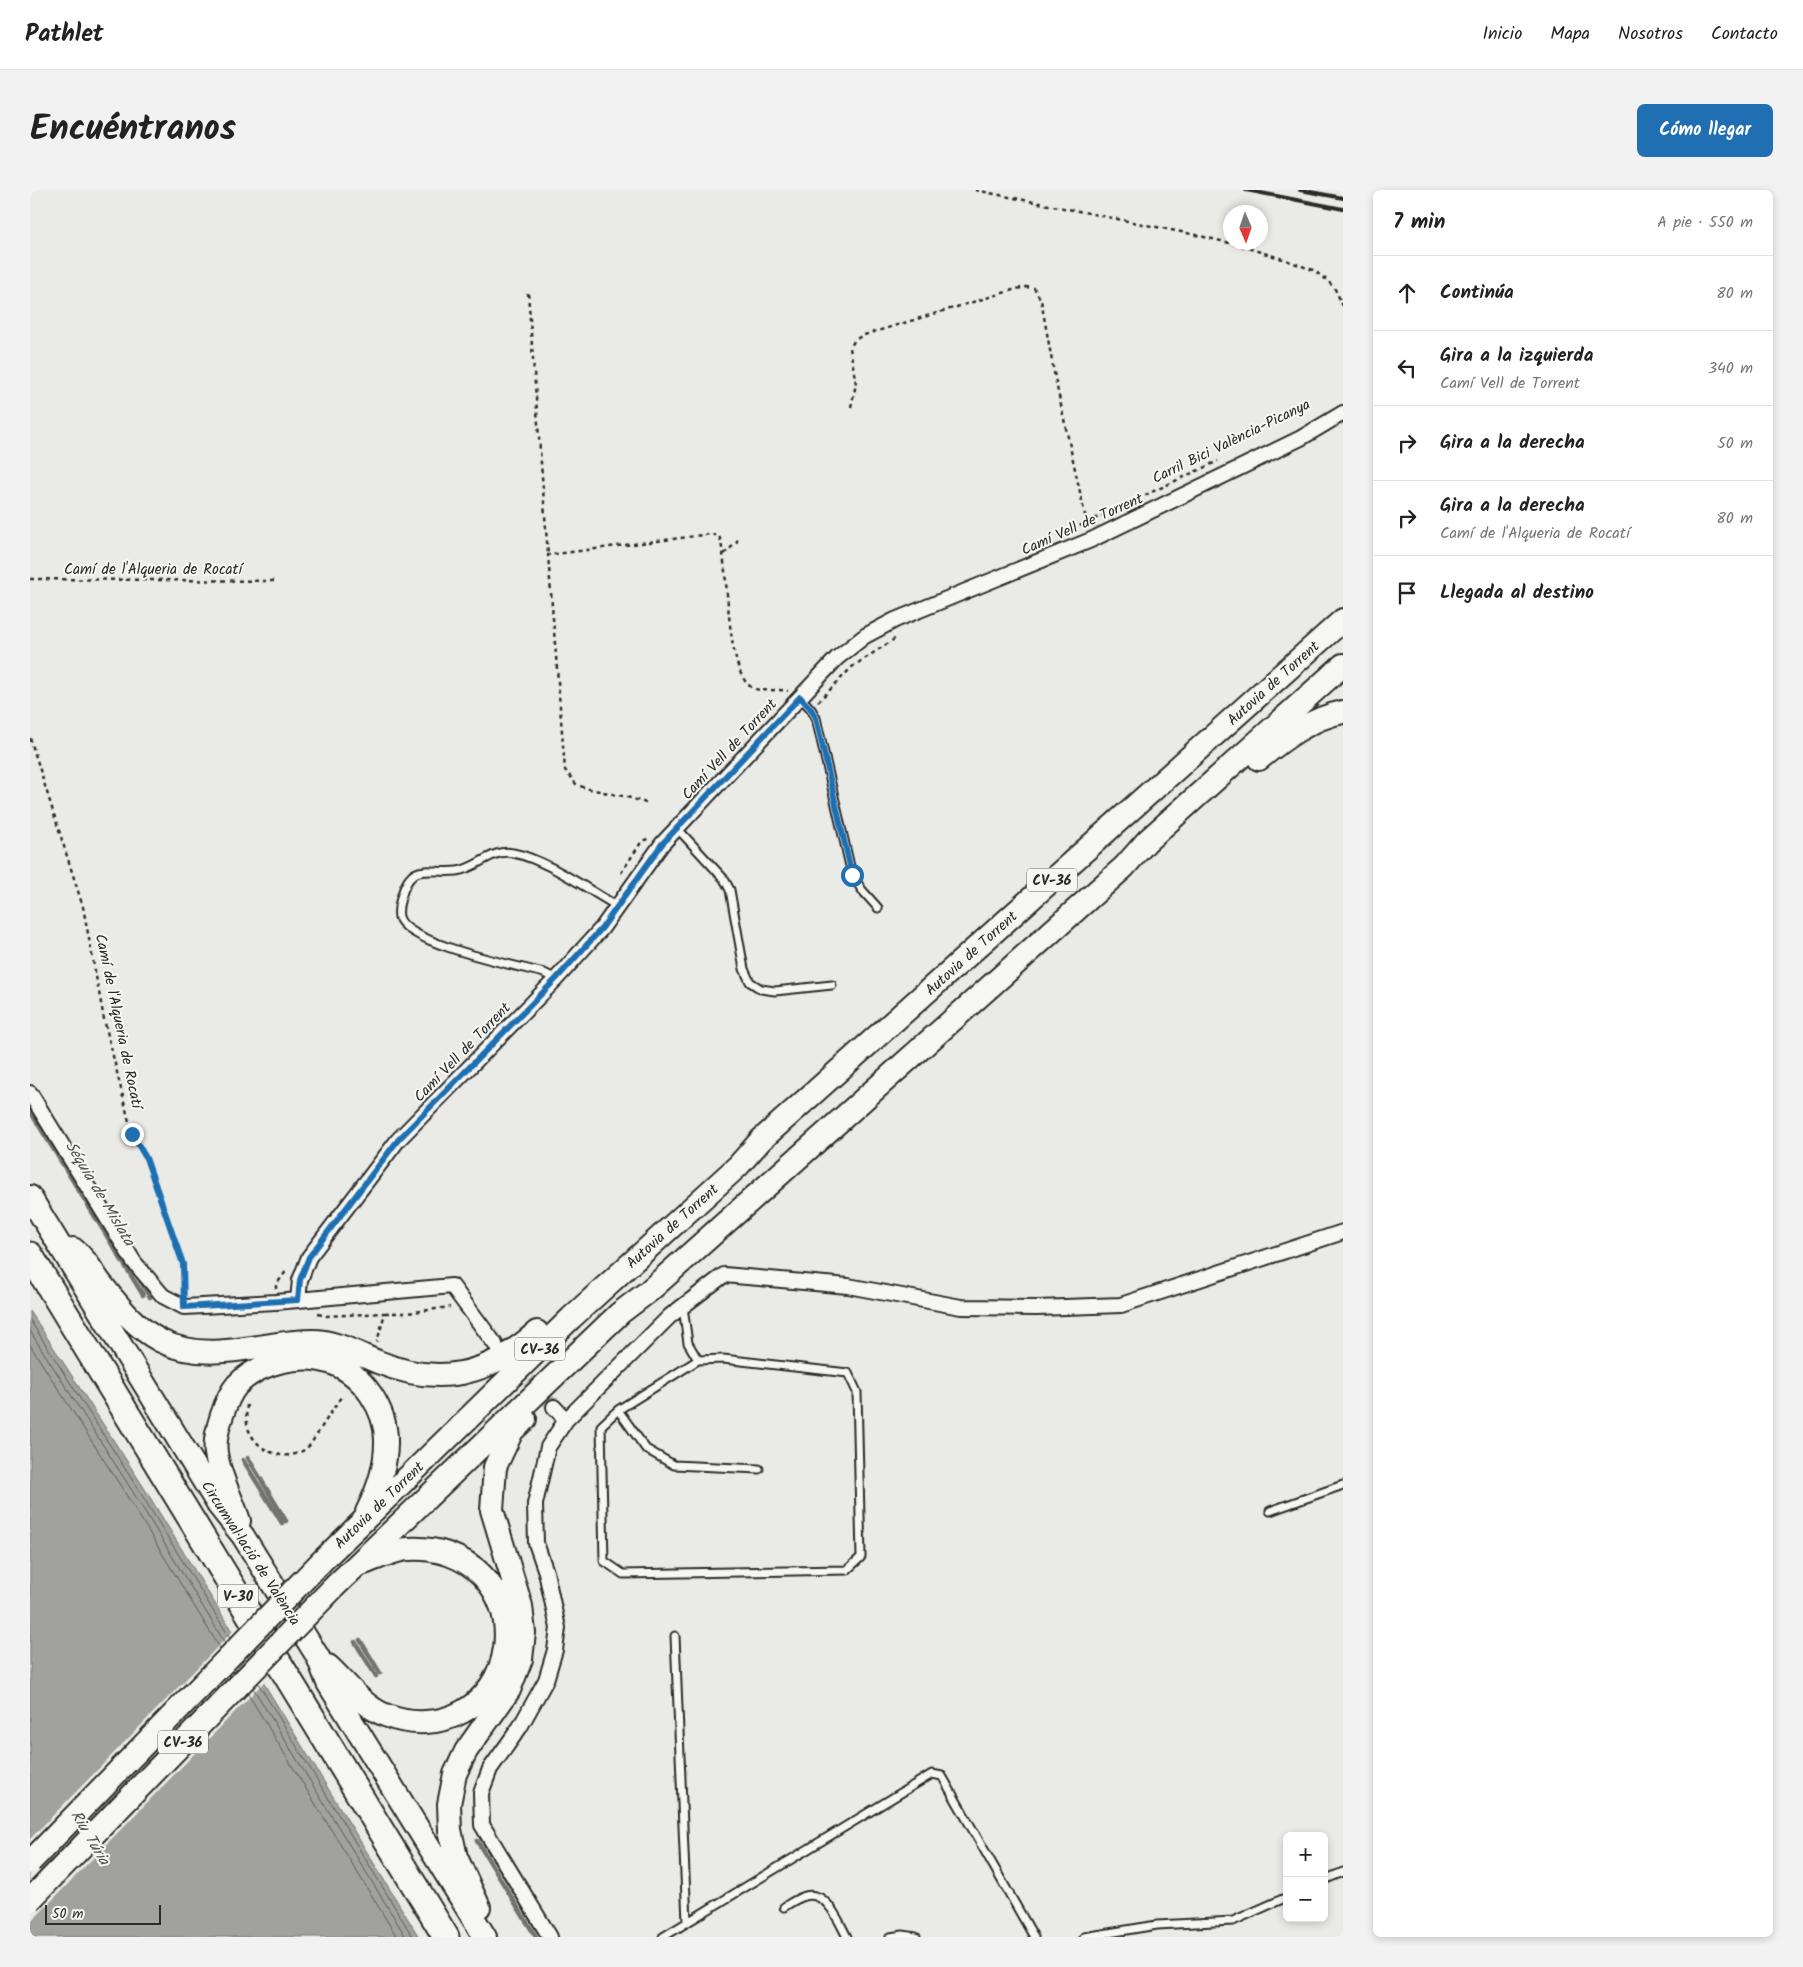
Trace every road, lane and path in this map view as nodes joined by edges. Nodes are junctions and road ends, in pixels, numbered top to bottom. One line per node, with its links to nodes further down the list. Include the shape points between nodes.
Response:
1 (975, 190): 3 (path, via 1196,235 1280,258 1313,270 1327,280)
2 (528, 293): 12 (path)
3 (1343, 306)
4 (851, 407): 7 (path, via 856,384 850,348 861,336 1016,288 1034,288 1041,300 1054,378)
5 (1343, 413): 10 (street, Camí Vell de Torrent, via 1301,438)
6 (1222, 458): 7 (path, Carril Bici València-Picanya)
7 (1087, 523): 9 (path, Carril Bici València-Picanya); 10 (path)
8 (739, 537): 11 (path)
9 (1053, 538)
10 (1091, 540): 18 (street, Camí Vell de Torrent, via 895,620 865,636 837,658)
11 (724, 554): 12 (path, via 719,536 711,534); 18 (path, via 730,628 744,678 754,688 787,690)
12 (548, 555): 22 (path, via 565,770 576,784)
13 (30, 579): 14 (path, Camí de l'Alqueria de Rocatí)
14 (277, 581)
15 (1343, 620): 30 (highway, Autovia de Torrent / CV-36)
16 (900, 635): 19 (path, via 852,667)
17 (1343, 665): 24 (highway, Autovia de Torrent / CV-36, via 1147,840)
18 (800, 697): 23 (street, Camí Vell de Torrent); 26 (lane, via 818,724 852,875)
19 (818, 703)
20 (1343, 712): 24 (highway, via 1305,726 1277,744 1157,850)
21 (30, 738): 37 (path, Camí de l'Alqueria de Rocatí, via 83,907 104,1019 132,1134 146,1158 183,1264)
22 (646, 803)
23 (677, 828): 25 (street, Camí Vell de Torrent); 28 (lane, via 724,878 730,890 744,969 750,982 761,990 775,991)
24 (1124, 867): 35 (highway, Autovia de Torrent / CV-36)
25 (617, 906): 27 (street, Camí Vell de Torrent, via 602,928); 27 (lane, via 532,858 510,852 492,855 457,871 422,871 410,877 399,905 399,918 408,929 436,944)
26 (878, 908)
27 (556, 979): 36 (street, Camí Vell de Torrent, via 398,1140 309,1257 300,1280)
28 (832, 985)
29 (30, 1093): 37 (street, via 134,1262 163,1296)
30 (761, 1140): 32 (highway, via 727,1159 519,1349 496,1363 442,1376 387,1366 342,1347 316,1341 284,1342 221,1352 191,1350 162,1342 136,1326 81,1255); 53 (highway, Autovia de Torrent / CV-36, via 738,1166 571,1318)
31 (30, 1197): 32 (highway, Circumval·lació de València / V-30)
32 (52, 1232): 54 (highway, Circumval·lació de València / V-30, via 219,1506)
33 (1343, 1232): 39 (street, via 1121,1305 961,1307 848,1286 724,1275)
34 (30, 1255): 65 (highway, Circumval·lació de València / V-30)
35 (649, 1291): 55 (highway, Autovia de Torrent / CV-36, via 620,1313); 66 (highway, via 629,1321 512,1431 495,1467 492,1510 521,1606 524,1634 521,1659 508,1690 466,1751 455,1774 448,1804 456,1857 478,1905)
36 (298, 1300): 37 (street); 42 (street, via 452,1286)
37 (184, 1307)
38 (452, 1307): 41 (path, via 407,1314)
39 (683, 1307): 44 (lane, via 688,1343); 49 (street, via 670,1316)
40 (314, 1312): 41 (path, via 326,1316)
41 (385, 1313): 43 (path)
42 (495, 1344)
43 (376, 1346)
44 (698, 1360): 48 (lane); 48 (lane, via 723,1359 848,1373 857,1392 861,1557 846,1570 623,1574 604,1561 600,1426)
45 (341, 1397): 46 (path, via 304,1452 285,1456 261,1447 252,1436 246,1414)
46 (250, 1398)
47 (554, 1407): 49 (street)
48 (618, 1410): 50 (lane, via 646,1449 674,1465)
49 (566, 1420): 67 (street, via 548,1447 535,1504 536,1543 558,1628 555,1650 546,1680 520,1727 490,1769 481,1794 482,1825)
50 (759, 1469)
51 (1343, 1484): 52 (lane)
52 (1270, 1511)
53 (362, 1521): 54 (highway, via 384,1467 386,1442 378,1407 367,1389 349,1372 332,1363 290,1360 269,1365 236,1386 218,1429 216,1452); 58 (highway, Autovia de Torrent / CV-36, bridge)
54 (244, 1536): 57 (highway, Circumval·lació de València / V-30)
55 (353, 1567): 57 (highway, via 406,1549 452,1554 473,1567 488,1582 500,1603 505,1648 498,1671 486,1692 463,1711 449,1719 409,1723 384,1714 361,1699); 62 (highway, Autovia de Torrent / CV-36, bridge)
56 (675, 1636): 64 (lane)
57 (318, 1657): 66 (highway, Circumval·lació de València / V-30, via 328,1683)
58 (30, 1862)
59 (1343, 1872): 60 (lane)
60 (1328, 1878)
61 (1283, 1899): 73 (lane, via 1233,1921 1157,1925)
62 (30, 1900)
63 (784, 1907): 69 (lane, via 806,1896 818,1896 828,1904)
64 (687, 1922): 68 (lane); 72 (lane, via 932,1774 942,1776)
65 (446, 1937)
66 (486, 1937)
67 (550, 1937)
68 (663, 1937)
69 (847, 1937)
70 (890, 1937): 71 (lane)
71 (916, 1937)
72 (1034, 1937)
73 (1084, 1937)

